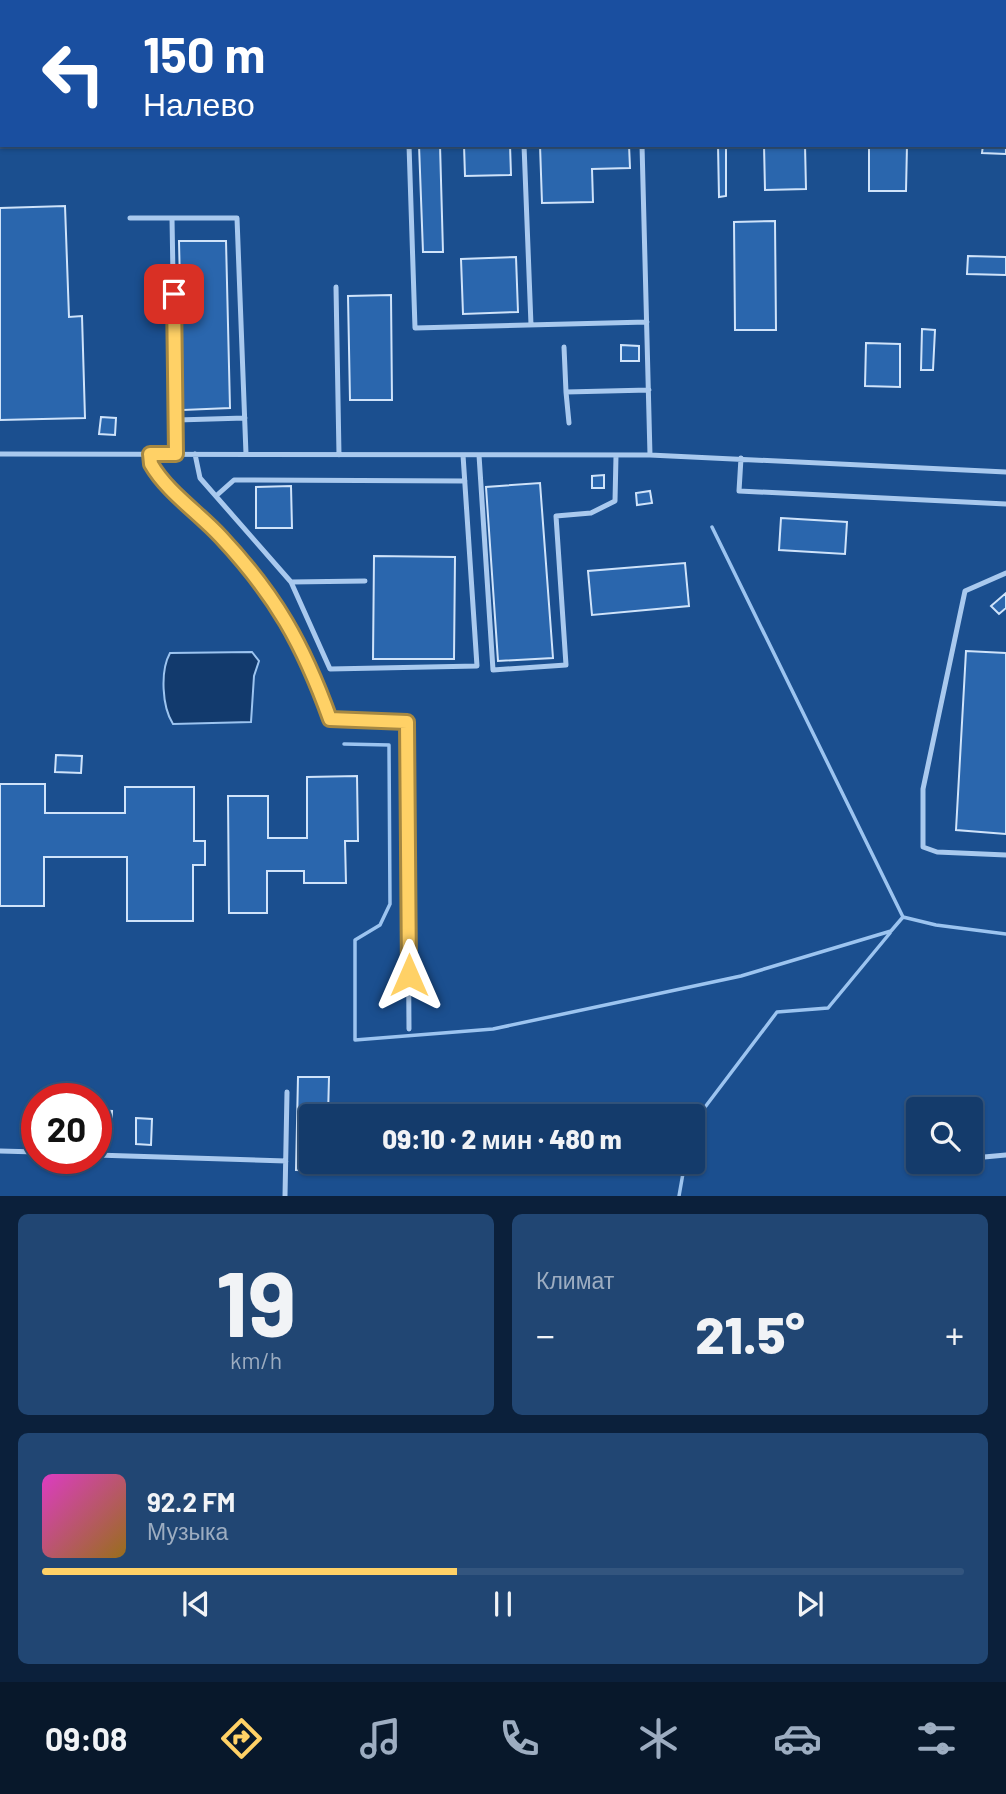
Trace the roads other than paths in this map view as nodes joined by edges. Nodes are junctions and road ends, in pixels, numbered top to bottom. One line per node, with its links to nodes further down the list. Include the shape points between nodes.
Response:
1 (409, 147): 8 (lane, via 415,328)
2 (524, 147): 8 (lane)
3 (642, 147): 7 (lane)
4 (130, 218): 5 (lane)
5 (172, 218): 12 (lane, via 237,218); 13 (lane)
6 (336, 287): 20 (lane)
7 (647, 322): 8 (lane); 10 (lane)
8 (531, 325)
9 (564, 346): 11 (lane)
10 (649, 390): 11 (lane); 23 (lane)
11 (566, 392): 14 (lane)
12 (245, 418): 13 (lane); 19 (lane)
13 (177, 420): 17 (lane)
14 (569, 423)
15 (0, 453): 16 (lane)
16 (150, 454): 17 (lane); 34 (lane, via 156,473 267,590 293,630 330,719 407,722)
17 (176, 454): 18 (lane)
18 (195, 454): 19 (lane); 28 (lane, via 200,478)
19 (246, 454): 20 (lane)
20 (339, 455): 21 (lane)
21 (463, 455): 22 (lane); 27 (lane)
22 (479, 455): 24 (lane); 24 (lane, via 493,670 566,665 556,516 591,513 615,501)
23 (650, 455): 24 (lane); 25 (lane)
24 (616, 456)
25 (741, 458): 26 (lane); 29 (lane, via 739,491)
26 (1006, 472)
27 (465, 481): 28 (lane, via 234,480); 32 (lane, via 477,666 330,669)
28 (216, 496): 32 (lane)
29 (1006, 504)
30 (1006, 573): 33 (lane, via 965,591 923,789 923,847 937,852)
31 (365, 581): 32 (lane)
32 (291, 582)
33 (1006, 855)
34 (409, 1029)
35 (287, 1092): 41 (lane)
36 (0, 1151): 37 (lane)
37 (21, 1152)
38 (112, 1155): 41 (lane)
39 (1006, 1156): 40 (lane)
40 (984, 1157)
41 (286, 1161): 42 (lane)
42 (285, 1195)

